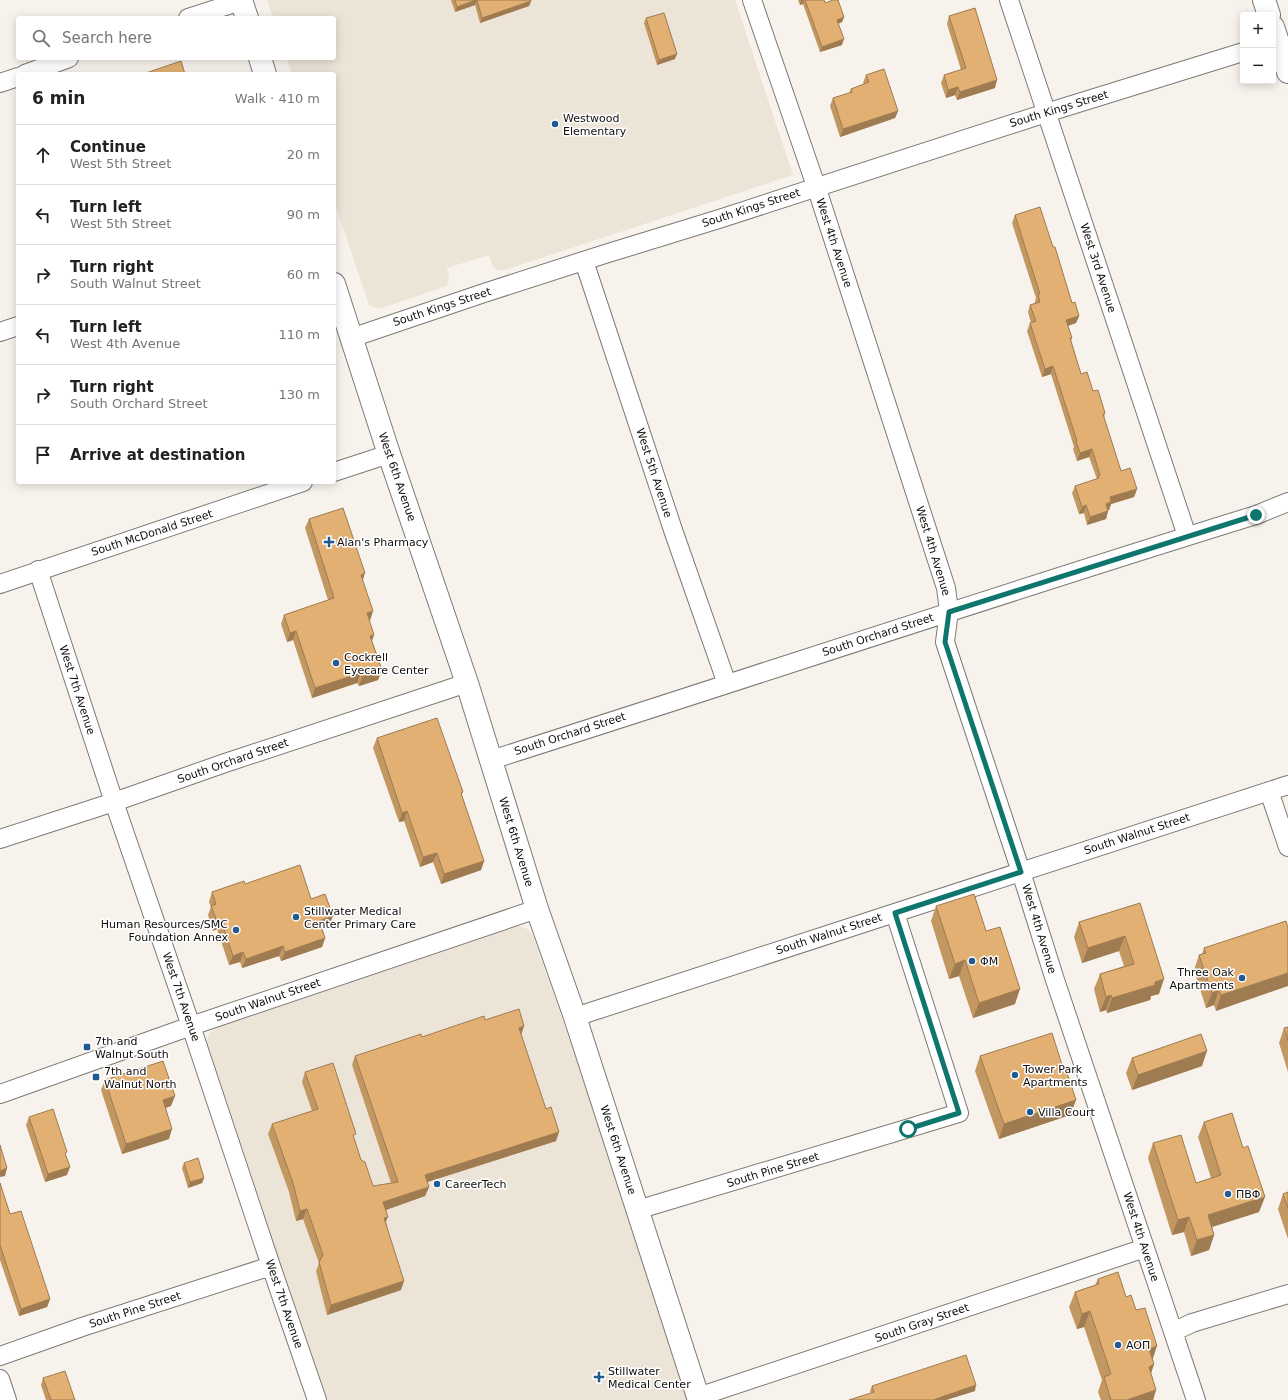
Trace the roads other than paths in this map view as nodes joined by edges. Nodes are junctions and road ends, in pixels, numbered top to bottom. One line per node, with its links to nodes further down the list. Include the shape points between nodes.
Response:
1 (241, 0): 6 (street); 7 (main road)
2 (752, 0): 18 (street, West 4th Avenue)
3 (1009, 0): 17 (street, West 3rd Avenue)
4 (1264, 0): 5 (main road)
5 (1268, 12)
6 (194, 16)
7 (246, 16)
8 (1278, 37): 14 (main road)
9 (1240, 53): 17 (street, South Kings Street)
10 (63, 60): 12 (street)
11 (261, 60): 13 (main road)
12 (30, 72)
13 (264, 72)
14 (1288, 72)
15 (16, 78): 16 (street)
16 (0, 84)
17 (1046, 113): 18 (street, South Kings Street); 28 (street, West 3rd Avenue)
18 (816, 186): 19 (street, South Kings Street); 31 (street, West 4th Avenue, via 946,588)
19 (584, 261): 23 (street, South Kings Street); 33 (street, West 5th Avenue, via 673,530)
20 (336, 290): 23 (main road, West 6th Avenue)
21 (16, 327): 22 (street)
22 (0, 332)
23 (351, 338): 24 (main road, West 6th Avenue)
24 (389, 454): 25 (street); 32 (main road, West 6th Avenue)
25 (336, 471)
26 (297, 484): 29 (street, South McDonald Street)
27 (1288, 502): 28 (street, South Orchard Street, via 1256,515)
28 (1187, 536): 31 (street, South Orchard Street)
29 (38, 570): 30 (street, South McDonald Street); 37 (street, West 7th Avenue)
30 (0, 584)
31 (949, 612): 33 (street, South Orchard Street); 40 (street, West 4th Avenue, via 945,642)
32 (467, 683): 34 (main road, West 6th Avenue); 37 (street, South Orchard Street)
33 (728, 684): 34 (street, South Orchard Street)
34 (491, 760): 41 (main road, West 6th Avenue)
35 (1288, 785): 36 (street, South Walnut Street)
36 (1269, 791): 39 (street); 40 (street, South Walnut Street)
37 (114, 802): 38 (street, South Orchard Street); 44 (street, West 7th Avenue)
38 (0, 839)
39 (1288, 847)
40 (1021, 872): 42 (street, South Walnut Street); 47 (street, West 4th Avenue)
41 (537, 909): 43 (main road, West 6th Avenue); 44 (street, South Walnut Street)
42 (895, 913): 43 (street, South Walnut Street); 46 (street, South Pine Street, via 959,1113)
43 (575, 1017): 46 (main road, West 6th Avenue)
44 (191, 1026): 45 (street, South Walnut Street); 48 (street, West 7th Avenue)
45 (0, 1094)
46 (638, 1210): 53 (main road, West 6th Avenue)
47 (1145, 1248): 50 (street, West 4th Avenue); 53 (street, South Gray Street)
48 (271, 1266): 51 (street, South Pine Street); 55 (street, West 7th Avenue)
49 (1288, 1294): 50 (street)
50 (1173, 1332): 56 (street, West 4th Avenue)
51 (0, 1356)
52 (0, 1379): 54 (street)
53 (699, 1399)
54 (7, 1400)
55 (318, 1400)
56 (1196, 1400)

